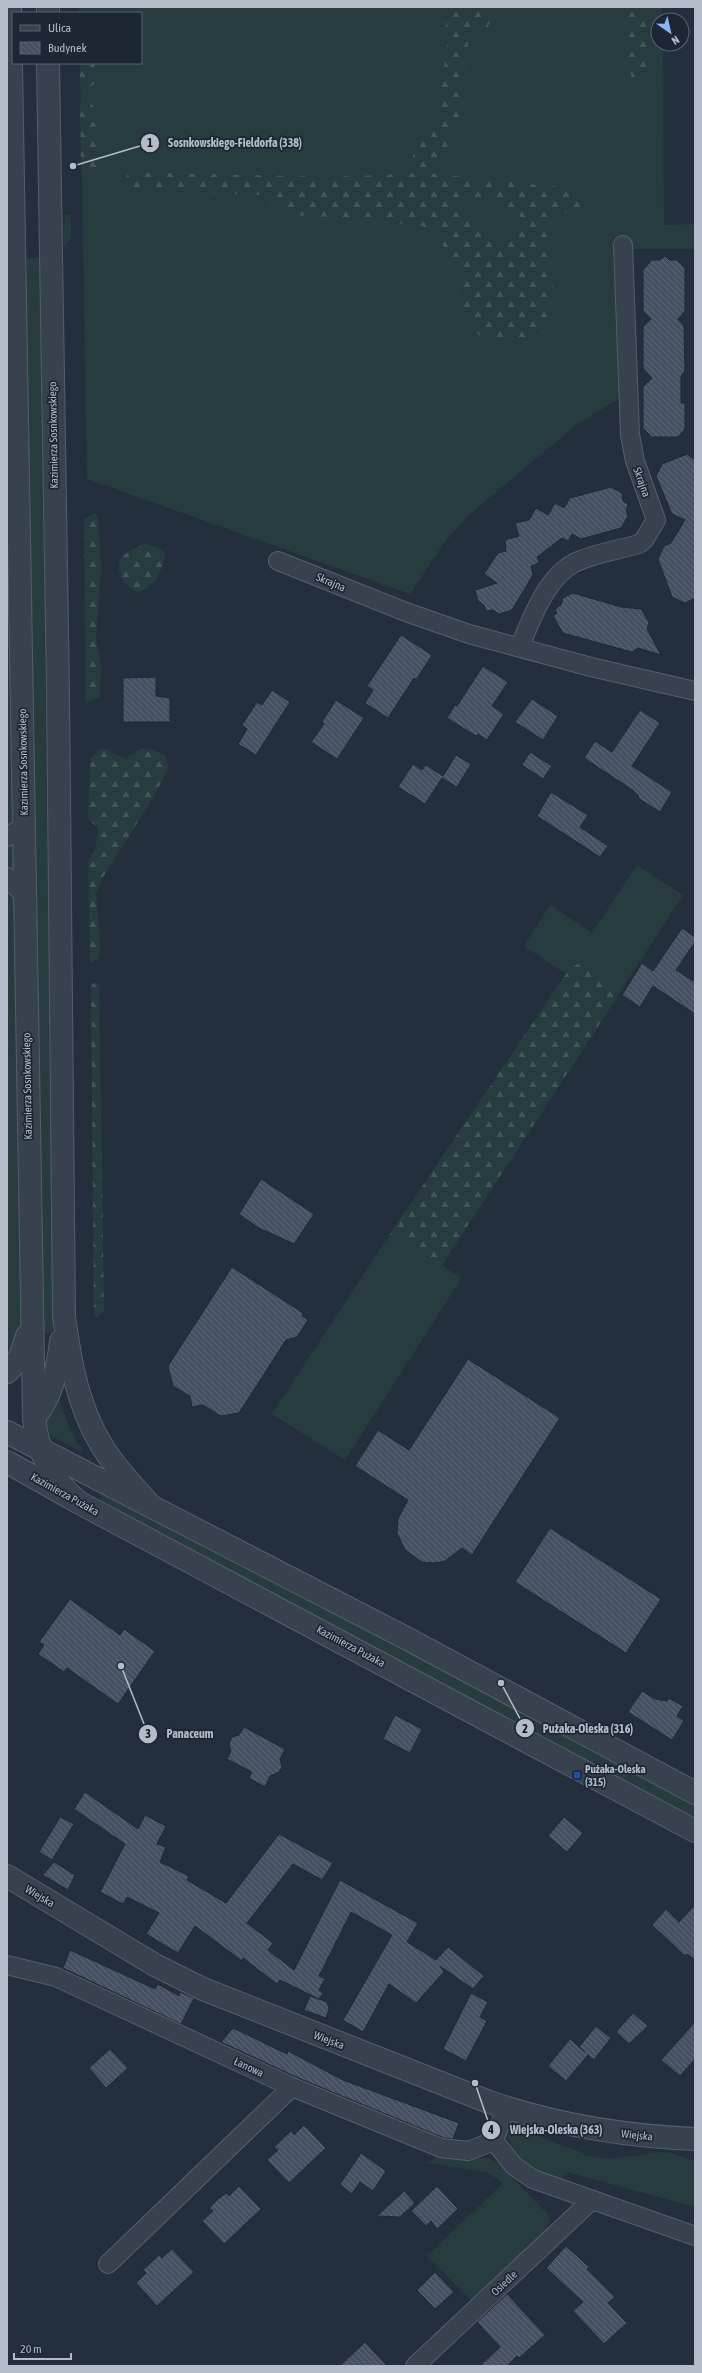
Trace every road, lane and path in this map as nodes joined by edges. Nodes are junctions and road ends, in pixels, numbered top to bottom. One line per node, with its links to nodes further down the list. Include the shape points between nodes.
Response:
1 (10, 7): 7 (street, Kazimierza Sosnkowskiego)
2 (48, 64): 11 (street, Kazimierza Sosnkowskiego)
3 (623, 245): 5 (street, Skrajna, via 630,435 635,461 656,520 639,544 585,559 563,571 540,604)
4 (278, 561): 5 (street, Skrajna, via 444,626)
5 (520, 646): 6 (street, Skrajna, via 591,667)
6 (695, 691)
7 (15, 831): 9 (street, Kazimierza Sosnkowskiego)
8 (7, 877): 9 (street)
9 (24, 895): 10 (street, Kazimierza Sosnkowskiego)
10 (31, 1311): 12 (street, via 24,1350 17,1363); 13 (street, Kazimierza Sosnkowskiego)
11 (64, 1316): 13 (street, via 53,1382 42,1409); 18 (street, Kazimierza Sosnkowskiego, via 71,1365 78,1395 88,1420 112,1462)
12 (7, 1372)
13 (34, 1418): 14 (street); 15 (street, Kazimierza Sosnkowskiego)
14 (8, 1433): 15 (street)
15 (40, 1448): 17 (street, Kazimierza Sosnkowskiego, via 52,1475); 18 (street)
16 (7, 1462): 17 (street, Kazimierza Pużaka)
17 (78, 1502): 20 (street, Kazimierza Pużaka)
18 (149, 1504): 19 (street)
19 (691, 1789)
20 (695, 1832)
21 (7, 1876): 24 (street, Wiejska, via 155,1965 203,1989)
22 (7, 1965): 23 (street, Łanowa, via 56,1977)
23 (292, 2087): 26 (street, Łanowa, via 441,2148 468,2152); 30 (street)
24 (506, 2108): 25 (street, Wiejska, via 537,2118 636,2136); 26 (street)
25 (685, 2138): 27 (street, Wiejska)
26 (494, 2141): 28 (street, via 514,2166 533,2179)
27 (695, 2146)
28 (592, 2200): 29 (street); 31 (street, Osiedle)
29 (695, 2236)
30 (108, 2264)
31 (415, 2366)

